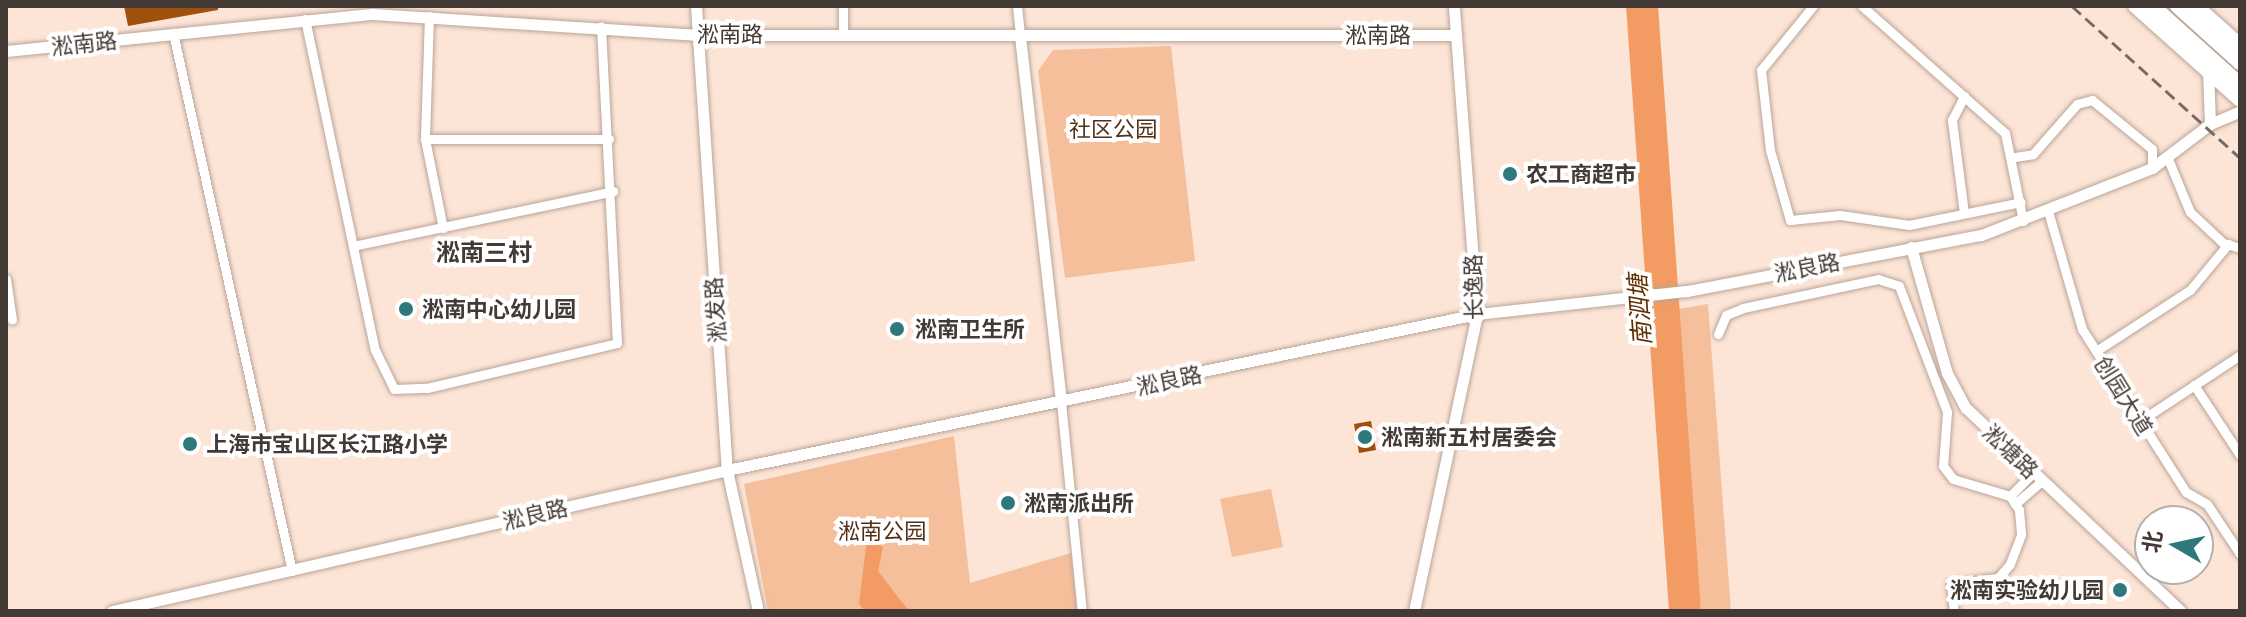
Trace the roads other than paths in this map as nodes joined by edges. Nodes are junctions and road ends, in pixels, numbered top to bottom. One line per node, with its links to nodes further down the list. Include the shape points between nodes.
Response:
1 (696, 6): 15 (street, 淞发路)
2 (843, 6): 16 (street)
3 (1017, 6): 18 (street)
4 (1454, 6): 17 (street, 长逸路)
5 (1813, 6): 36 (street, via 1761,70 1787,216 1795,223 1856,216 1886,227)
6 (1862, 6): 24 (street)
7 (2135, 6): 22 (main road)
8 (2154, 6): 23 (main road)
9 (2177, 6): 21 (main road)
10 (2196, 6): 19 (main road)
11 (429, 16): 12 (street, 淞南路); 13 (street, 淞南路); 28 (street)
12 (305, 19): 14 (street, 淞南路); 40 (street)
13 (601, 26): 15 (street, 淞南路); 29 (street)
14 (173, 33): 20 (street, 淞南路); 57 (street)
15 (695, 35): 16 (street, 淞南路); 53 (street, 淞发路)
16 (843, 35): 18 (street, 淞南路)
17 (1456, 35): 18 (street, 淞南路); 44 (street, 长逸路)
18 (1020, 36): 50 (street)
19 (2240, 45)
20 (6, 51)
21 (2240, 63)
22 (2208, 69): 25 (main road); 27 (street)
23 (2240, 83)
24 (1964, 96): 30 (street, via 2005,133); 36 (street, via 1952,120)
25 (2240, 100)
26 (2240, 111): 27 (street, 淞良路)
27 (2210, 124): 31 (street, 淞良路)
28 (425, 139): 29 (street); 38 (street)
29 (609, 139): 33 (street)
30 (2015, 157): 32 (street, via 2033,154 2077,104 2092,100 2152,149); 34 (street)
31 (2168, 159): 32 (street, 淞良路); 39 (street, via 2190,212)
32 (2152, 168): 35 (street, 淞良路)
33 (613, 191): 38 (street); 40 (street, via 617,343 427,388 394,389 380,368)
34 (2021, 202): 36 (street); 37 (street)
35 (2048, 211): 37 (street, 淞良路); 47 (street, 创园大道, via 2082,329)
36 (1964, 213)
37 (2023, 221): 41 (street, 淞良路)
38 (443, 228): 40 (street)
39 (2228, 244): 42 (street); 47 (street, via 2190,290)
40 (353, 246)
41 (1911, 247): 44 (street, 淞良路, via 1687,291); 54 (street, 淞塘路, via 1947,373 1966,408)
42 (2240, 248)
43 (6, 279): 45 (street)
44 (1477, 314): 50 (street, 淞良路); 61 (street, 长逸路)
45 (12, 320)
46 (1718, 334): 55 (street, via 1726,315 1743,308 1878,279 1899,286 1947,412 1943,466 1953,479)
47 (2096, 351): 51 (street, 创园大道)
48 (2240, 355): 49 (street)
49 (2194, 385): 51 (street); 52 (street)
50 (1061, 402): 53 (street, 淞良路); 60 (street)
51 (2140, 421): 56 (street, 创园大道, via 2186,492 2207,504)
52 (2240, 455)
53 (727, 470): 57 (street, 淞良路); 59 (street, 淞发路)
54 (2037, 477): 55 (street); 63 (street, 淞塘路)
55 (2013, 500): 62 (street, via 2021,535 2010,564 1998,578 1951,584)
56 (2240, 554)
57 (292, 571): 58 (street, 淞良路)
58 (112, 611)
59 (758, 611)
60 (1082, 611)
61 (1414, 611)
62 (1954, 611)
63 (2181, 611)

